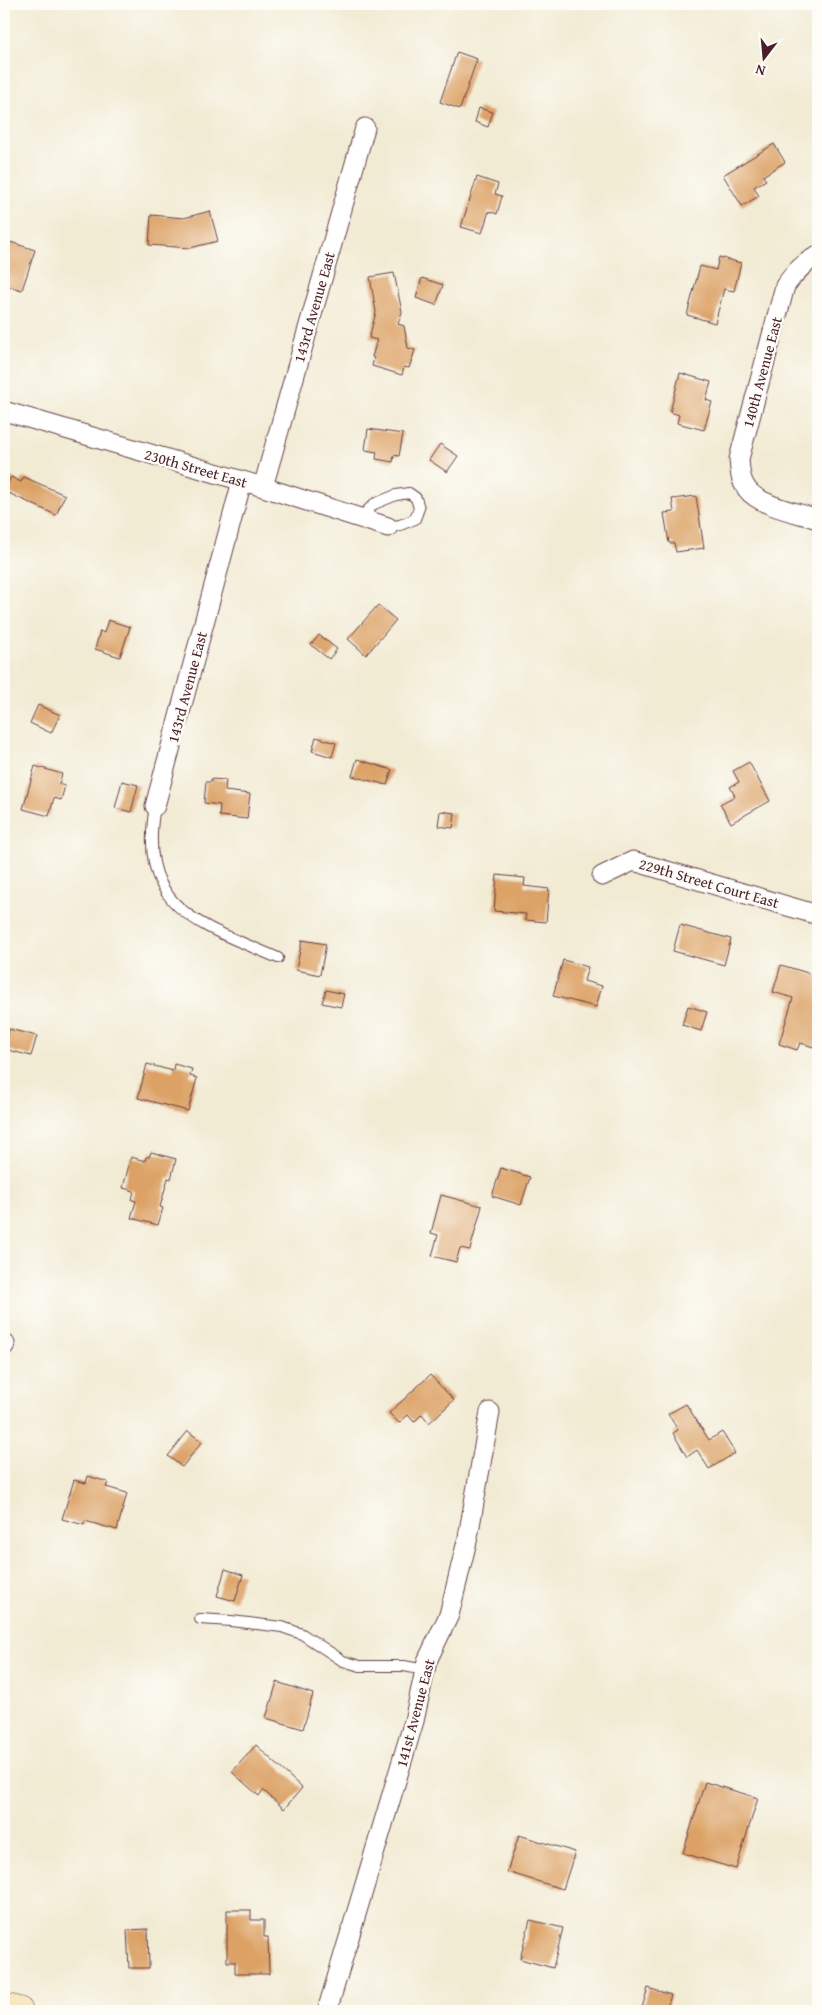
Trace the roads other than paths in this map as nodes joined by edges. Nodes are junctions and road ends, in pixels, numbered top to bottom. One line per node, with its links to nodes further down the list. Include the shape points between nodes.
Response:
1 (365, 128): 5 (street, 143rd Avenue East)
2 (812, 260): 7 (street, 140th Avenue East, via 792,275 785,286 739,459 740,475 753,496)
3 (4, 411): 4 (street, 230th Street East)
4 (242, 482): 5 (street, 230th Street East); 9 (street, 143rd Avenue East)
5 (263, 487): 6 (street, 230th Street East)
6 (360, 518): 8 (street, 230th Street East); 8 (lane, via 374,504 396,495 409,494 416,498 419,508 415,519)
7 (818, 519)
8 (388, 527)
9 (155, 806): 12 (lane, via 151,829 153,862 168,897 203,925)
10 (602, 876): 11 (street, 229th Street Court East, via 634,860)
11 (818, 915)
12 (278, 958)
13 (490, 1412): 15 (street, 141st Avenue East, via 468,1537 449,1615 427,1661)
14 (200, 1619): 15 (lane, via 282,1627 302,1634 343,1661 360,1666 404,1666)
15 (426, 1670): 18 (street, 141st Avenue East, via 414,1721)
16 (4, 2007): 17 (street)
17 (19, 2011)
18 (327, 2011)

